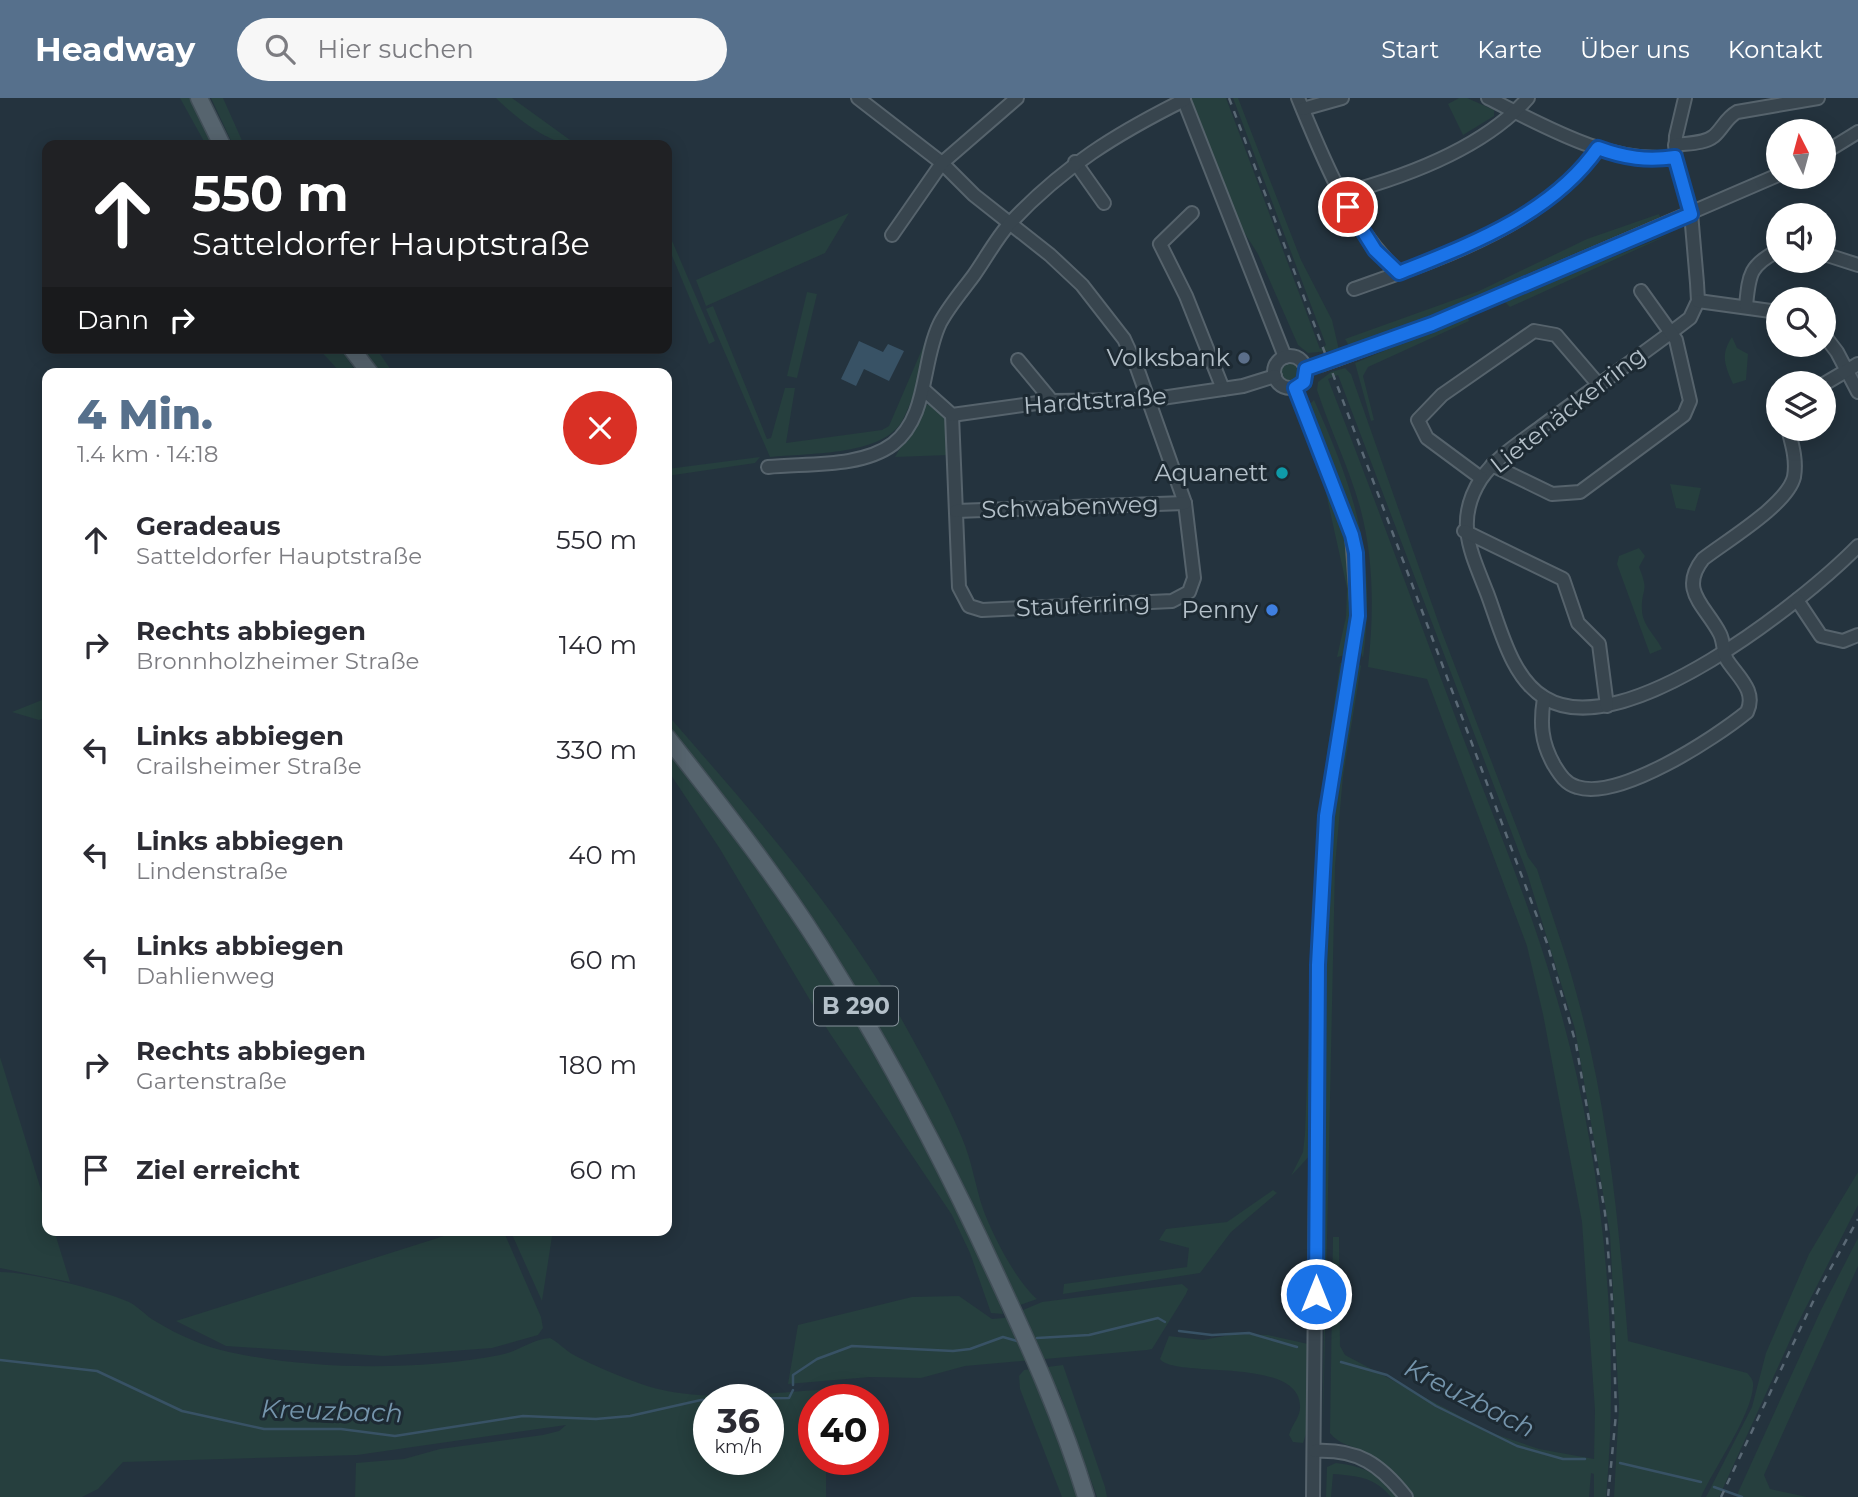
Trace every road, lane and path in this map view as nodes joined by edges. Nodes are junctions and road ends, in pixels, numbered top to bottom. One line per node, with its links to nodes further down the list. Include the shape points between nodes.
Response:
1 (199, 98): 13 (main road)
2 (858, 98): 18 (street, Stauferring)
3 (1017, 98): 18 (street)
4 (1342, 98): 10 (street)
5 (1488, 98): 11 (street)
6 (1528, 98): 11 (street)
7 (1685, 98): 16 (street)
8 (1818, 98): 16 (street, via 1738,112 1727,118 1715,135)
9 (1184, 99): 17 (street); 38 (street)
10 (1300, 104): 20 (street)
11 (1516, 112): 15 (street); 20 (street, via 1492,130 1413,170)
12 (1858, 132): 14 (street)
13 (220, 140)
14 (1836, 146)
15 (1598, 148): 16 (street, via 1648,160); 29 (street, via 1557,193 1512,223)
16 (1675, 151): 23 (street)
17 (1075, 162): 21 (street); 24 (street)
18 (942, 163): 24 (street, Stauferring); 25 (street)
19 (1766, 180): 23 (street)
20 (1341, 194): 29 (street, via 1375,250)
21 (1104, 203)
22 (1192, 213): 47 (street, via 1160,244)
23 (1691, 214): 32 (street); 42 (street, bridge, via 1432,324)
24 (1009, 224): 48 (street, via 941,322 923,376); 50 (street, Stauferring, via 1050,255 1102,309 1124,339)
25 (892, 235)
26 (1766, 257): 33 (street, via 1753,269)
27 (1836, 258): 28 (street)
28 (1858, 265)
29 (1399, 273): 30 (street)
30 (1354, 289)
31 (1641, 291): 35 (street)
32 (1698, 301): 33 (street); 35 (street, Lietenäckerring, via 1690,318)
33 (1746, 306): 34 (street)
34 (1766, 310)
35 (1672, 332): 45 (street, Lietenäckerring); 54 (street, via 1690,401 1684,415 1580,492 1552,494)
36 (1836, 348): 40 (street)
37 (356, 354): 41 (main road)
38 (1285, 357): 42 (street, via 1300,359); 43 (street, via 1277,363)
39 (1018, 360): 51 (street)
40 (1853, 367): 44 (street); 49 (street)
41 (366, 368)
42 (1306, 369): 46 (street, via 1304,382)
43 (1275, 376): 46 (street, via 1281,386); 47 (street, Hardtstraße)
44 (1836, 377)
45 (1598, 384): 54 (street, Lietenäckerring); 56 (street, via 1556,335 1534,331 1442,395 1418,420 1420,429)
46 (1295, 388): 67 (street, via 1352,535 1358,616 1326,816 1319,954)
47 (1223, 389): 50 (street, Hardtstraße)
48 (924, 390): 52 (street); 55 (street, via 905,433 876,454)
49 (1858, 392)
50 (1148, 400): 51 (street, Hardtstraße); 57 (street, Stauferring)
51 (1052, 401): 52 (street, Hardtstraße)
52 (952, 415): 58 (street, Stauferring)
53 (1790, 441): 63 (street, via 1795,460 1790,486 1781,499 1693,571 1692,587 1721,636)
54 (1492, 466): 56 (street, Lietenäckerring)
55 (768, 467)
56 (1481, 478): 59 (street, Lietenäckerring)
57 (1185, 503): 58 (street, Schwabenweg); 58 (street, Stauferring, via 1194,578 1189,593 1172,601 982,610 969,606 959,587)
58 (956, 511)
59 (1464, 531): 64 (street, via 1510,653); 65 (street, via 1563,579 1578,623 1599,644)
60 (1858, 546): 61 (street)
61 (1797, 600): 62 (street, via 1821,636 1843,641); 63 (street)
62 (1858, 635)
63 (1724, 650): 64 (street, via 1749,694 1747,712 1692,750 1645,775 1618,783 1579,788 1566,782 1550,758 1540,724); 65 (street, via 1665,686)
64 (1544, 698): 65 (street, via 1572,707)
65 (1607, 706)
66 (672, 743): 68 (main road, B 290, via 743,834 819,944 881,1047 951,1177 1007,1298)
67 (1315, 1451): 69 (street); 70 (street, via 1342,1451 1376,1464)
68 (1086, 1497)
69 (1313, 1497)
70 (1406, 1497)

